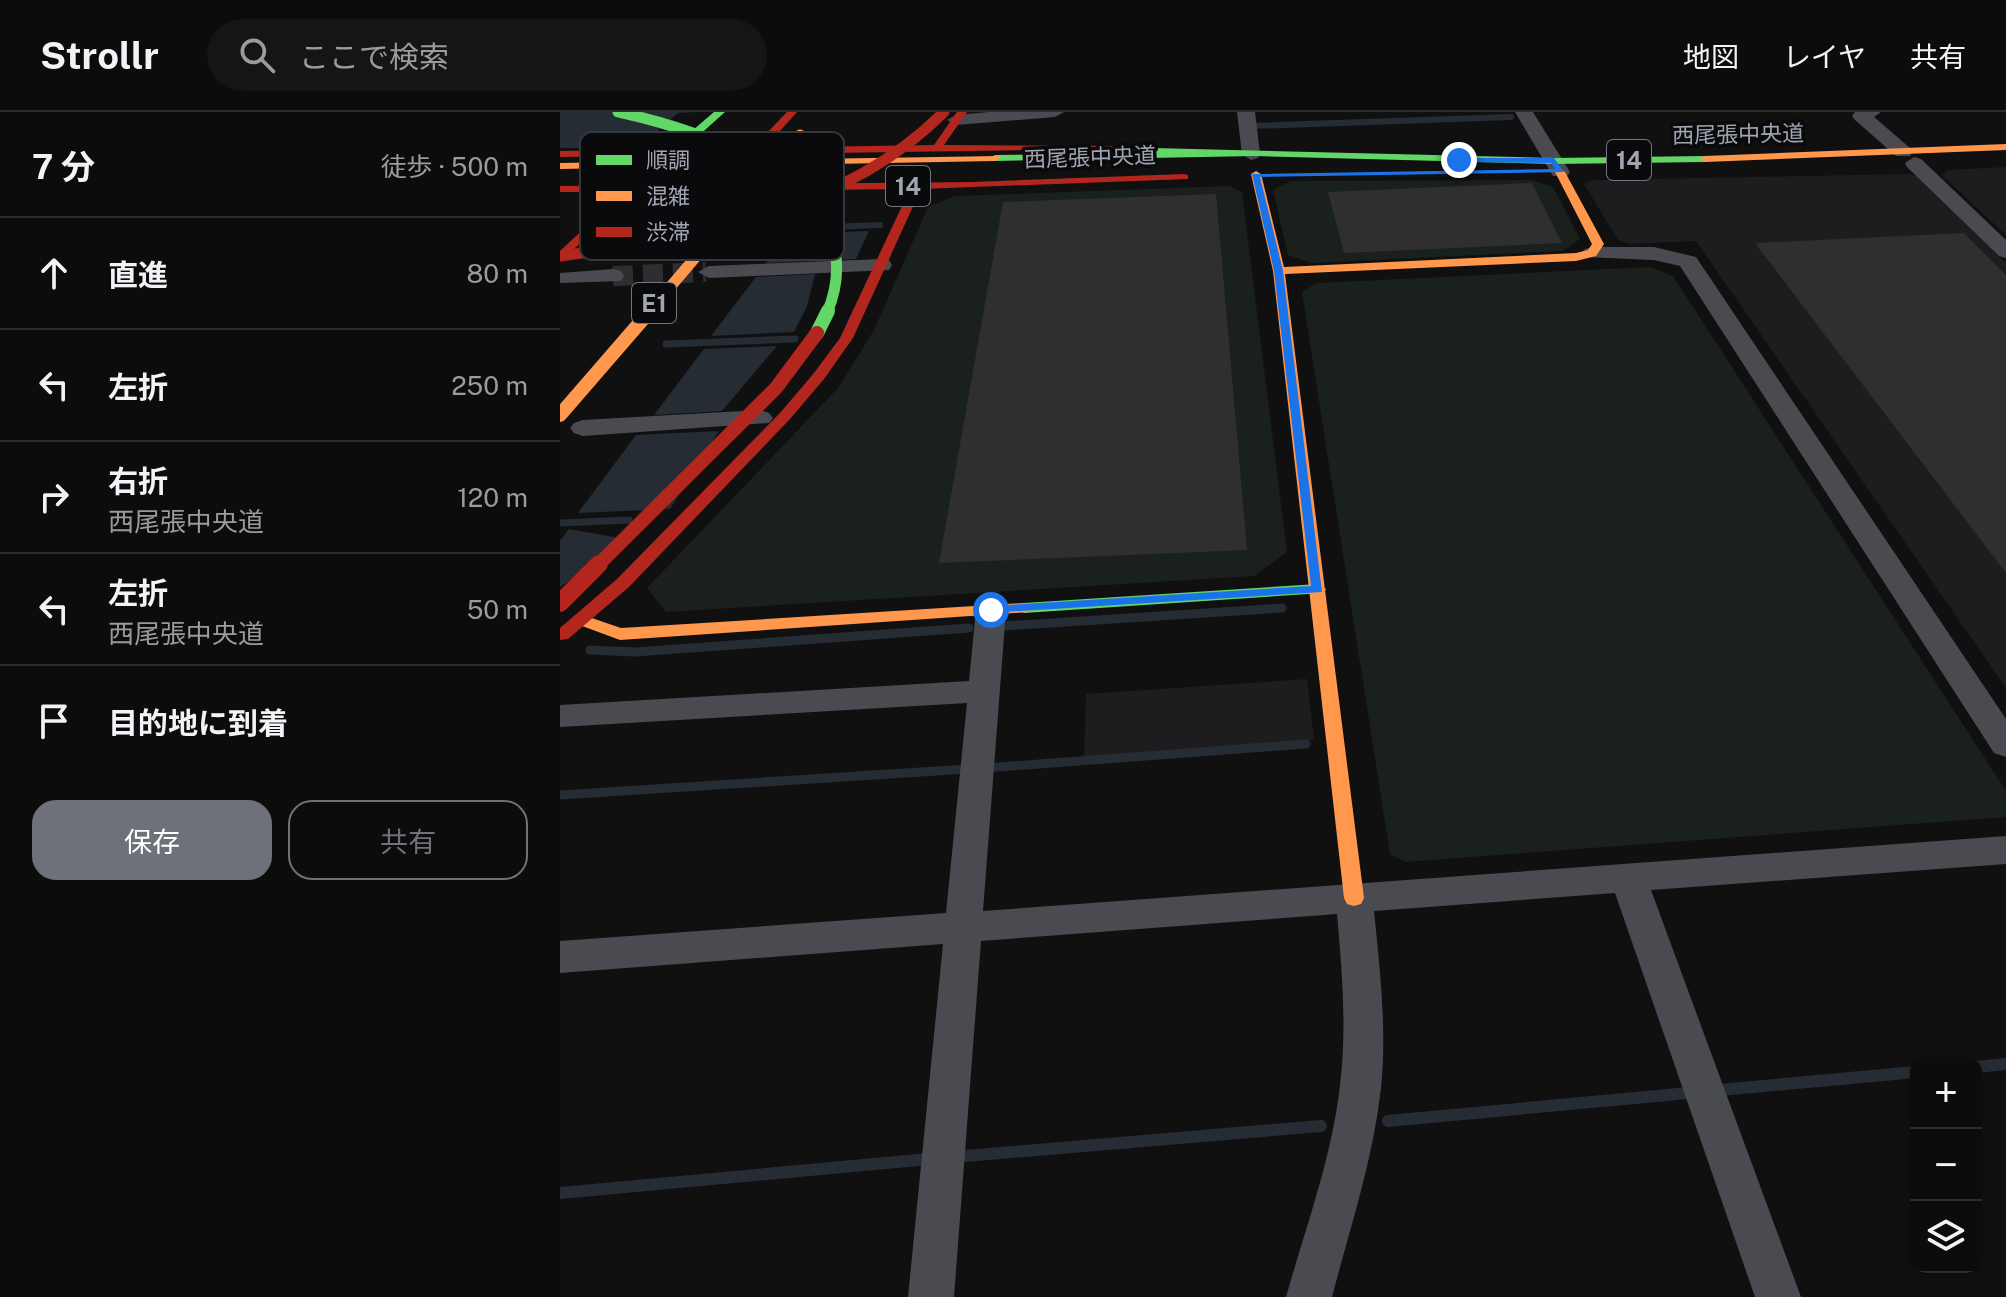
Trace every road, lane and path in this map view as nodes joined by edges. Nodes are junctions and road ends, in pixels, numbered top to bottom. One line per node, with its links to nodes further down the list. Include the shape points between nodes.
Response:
1 (618, 112): 10 (main road, bridge)
2 (720, 112): 11 (main road, bridge)
3 (792, 112): 12 (main road, E1, bridge)
4 (1055, 112): 8 (street)
5 (1246, 112): 19 (street)
6 (1524, 112): 25 (street)
7 (1872, 112): 20 (street, via 1861,116)
8 (954, 115): 15 (main road); 31 (main road, bridge, via 891,158)
9 (810, 124): 13 (main road, E1, bridge)
10 (695, 132)
11 (697, 132)
12 (774, 132)
13 (803, 132)
14 (2006, 147): 20 (main road, 西尾張中央道 / 14)
15 (937, 148): 16 (main road, 西尾張中央道 / 14); 19 (main road, 西尾張中央道 / 14)
16 (844, 149)
17 (560, 154): 18 (main road, 西尾張中央道 / 14)
18 (580, 154)
19 (1251, 154): 22 (main road); 25 (main road, 西尾張中央道 / 14)
20 (1908, 158): 21 (main road, 西尾張中央道 / 14); 25 (main road, 西尾張中央道 / 14); 37 (street)
21 (2006, 158)
22 (844, 161)
23 (560, 166): 24 (main road)
24 (580, 166)
25 (1557, 166): 27 (main road, 西尾張中央道 / 14); 38 (main road, via 1598,244)
26 (844, 172): 32 (main road, 西尾張中央道 / 14, via 1045,170 1197,176)
27 (1314, 173)
28 (1256, 174): 43 (main road)
29 (560, 175): 30 (main road, 西尾張中央道 / 14)
30 (580, 175)
31 (844, 181)
32 (917, 186): 33 (main road, 西尾張中央道 / 14); 42 (main road)
33 (844, 187)
34 (560, 189): 35 (main road, 西尾張中央道 / 14)
35 (580, 189)
36 (580, 245): 41 (main road, bridge)
37 (2006, 252)
38 (1592, 253): 43 (main road); 56 (street, via 1667,254 1688,262)
39 (693, 260): 46 (main road, E1, bridge)
40 (836, 260): 50 (main road, bridge, via 835,288 821,325 779,383)
41 (562, 264): 45 (street)
42 (881, 265): 44 (street); 47 (main road, via 846,338)
43 (1279, 271): 49 (main road)
44 (709, 272)
45 (613, 276)
46 (560, 415)
47 (785, 416): 48 (street); 52 (main road, via 623,583)
48 (583, 428)
49 (1318, 589): 51 (main road); 59 (main road)
50 (560, 603)
51 (991, 610): 52 (main road, via 620,634); 54 (street)
52 (580, 619): 53 (main road)
53 (560, 637)
54 (982, 691): 55 (street); 60 (street)
55 (560, 716)
56 (2006, 745)
57 (2006, 850): 58 (street)
58 (1628, 878): 59 (street); 64 (street)
59 (1354, 898): 60 (street); 63 (street, via 1363,1059 1355,1122)
60 (961, 927): 61 (street); 62 (street)
61 (560, 957)
62 (931, 1297)
63 (1309, 1297)
64 (1778, 1297)

